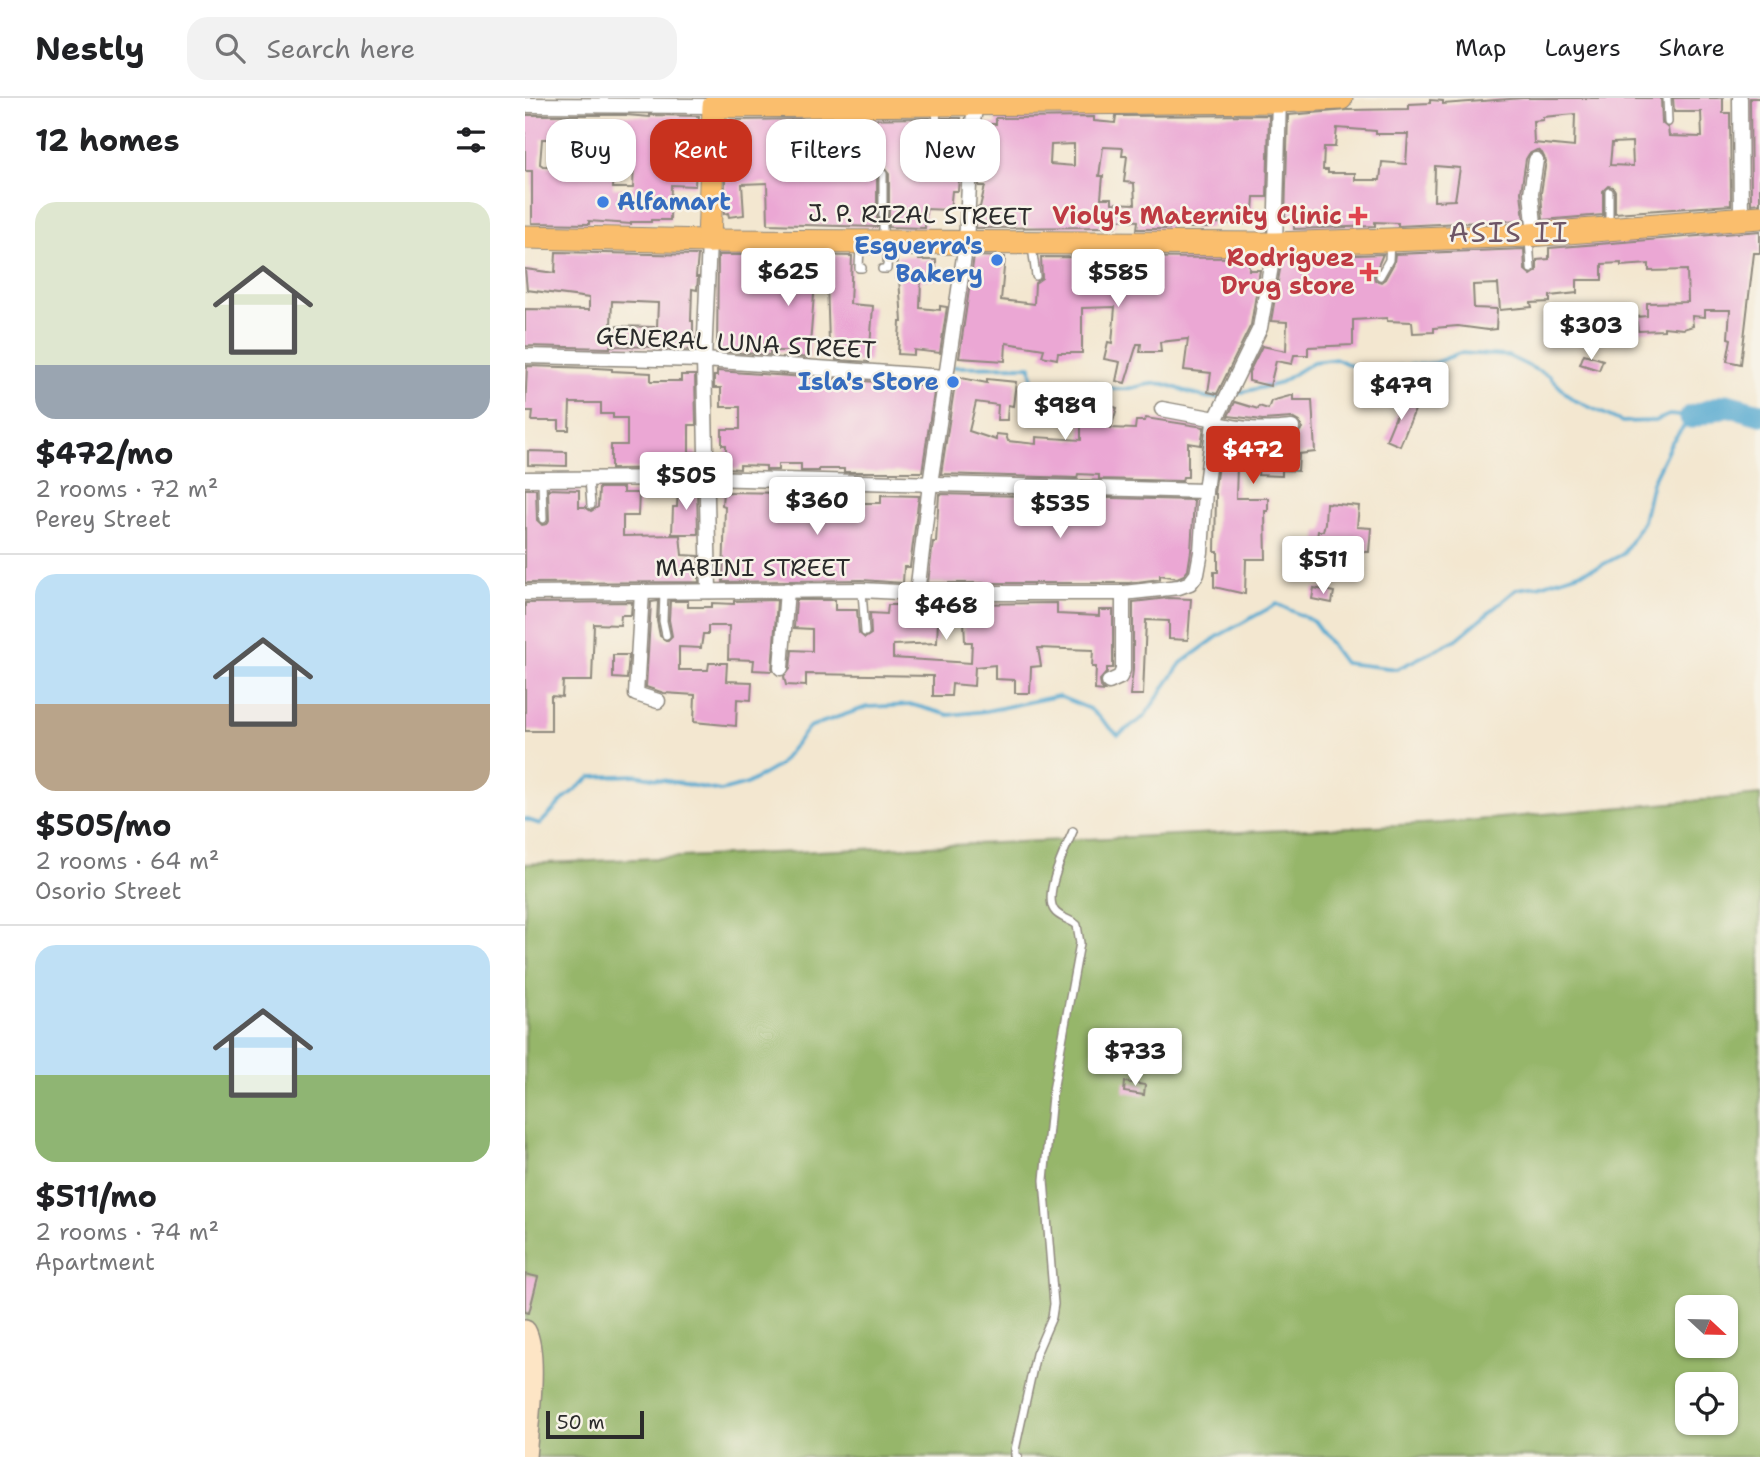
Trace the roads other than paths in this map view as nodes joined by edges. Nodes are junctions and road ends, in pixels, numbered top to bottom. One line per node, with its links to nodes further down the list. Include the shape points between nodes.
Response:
1 (1341, 98): 4 (main road)
2 (1667, 98): 11 (lane)
3 (1739, 98): 15 (street)
4 (1280, 99): 9 (main road); 25 (street)
5 (808, 101): 6 (main road); 8 (main road)
6 (936, 104): 9 (main road); 10 (lane)
7 (525, 105): 8 (street)
8 (714, 106): 19 (main road)
9 (971, 114): 23 (street)
10 (937, 119)
11 (1668, 122)
12 (1536, 160): 17 (street)
13 (883, 182): 21 (lane)
14 (1609, 192): 16 (lane)
15 (1751, 218): 16 (main road, J. P. RIZAL STREET)
16 (1609, 228): 17 (main road, J. P. RIZAL STREET)
17 (1532, 235): 22 (main road, J. P. RIZAL STREET); 28 (lane)
18 (525, 237): 19 (main road, J. P. RIZAL STREET)
19 (709, 240): 20 (main road, J. P. RIZAL STREET); 32 (street)
20 (860, 241): 21 (main road, J. P. RIZAL STREET); 26 (lane)
21 (886, 241): 23 (main road, J. P. RIZAL STREET); 27 (lane, via 887,269)
22 (1390, 241): 25 (main road, J. P. RIZAL STREET); 30 (lane, via 1389,260)
23 (966, 243): 24 (main road, J. P. RIZAL STREET); 33 (street)
24 (1032, 243): 25 (main road, J. P. RIZAL STREET); 29 (lane)
25 (1275, 244): 35 (street, via 1260,328)
26 (862, 268)
27 (882, 269)
28 (1531, 269)
29 (1036, 276)
30 (1380, 276)
31 (525, 356): 32 (street, GENERAL LUNA STREET)
32 (704, 360): 33 (street, GENERAL LUNA STREET); 38 (street)
33 (945, 377): 41 (street)
34 (1162, 409): 35 (street)
35 (1217, 417): 36 (street, via 1239,429); 42 (street)
36 (1292, 428)
37 (589, 478): 38 (street); 40 (street); 43 (lane)
38 (707, 478): 41 (street); 48 (street)
39 (525, 479): 40 (street)
40 (542, 479): 44 (lane)
41 (930, 484): 42 (street); 51 (street)
42 (1205, 491): 52 (street, MABINI STREET, via 1197,574 1190,583)
43 (591, 505)
44 (543, 519)
45 (787, 590): 46 (street, MABINI STREET); 48 (street, MABINI STREET); 55 (street)
46 (862, 590): 51 (street, MABINI STREET); 53 (lane)
47 (664, 591): 48 (street, MABINI STREET); 49 (street, MABINI STREET); 54 (lane)
48 (709, 591)
49 (642, 592): 50 (street, MABINI STREET); 57 (street, via 636,694)
50 (525, 593)
51 (917, 593): 52 (street, MABINI STREET)
52 (1123, 593): 56 (street, via 1123,670)
53 (865, 632)
54 (666, 635)
55 (781, 668)
56 (1109, 682)
57 (658, 701)
58 (1073, 831): 61 (lane, via 1051,891 1055,912 1077,925 1080,943 1052,1096 1044,1180 1054,1304 1036,1354)
59 (525, 1331): 60 (street, via 531,1364)
60 (525, 1457)
61 (1018, 1457)

